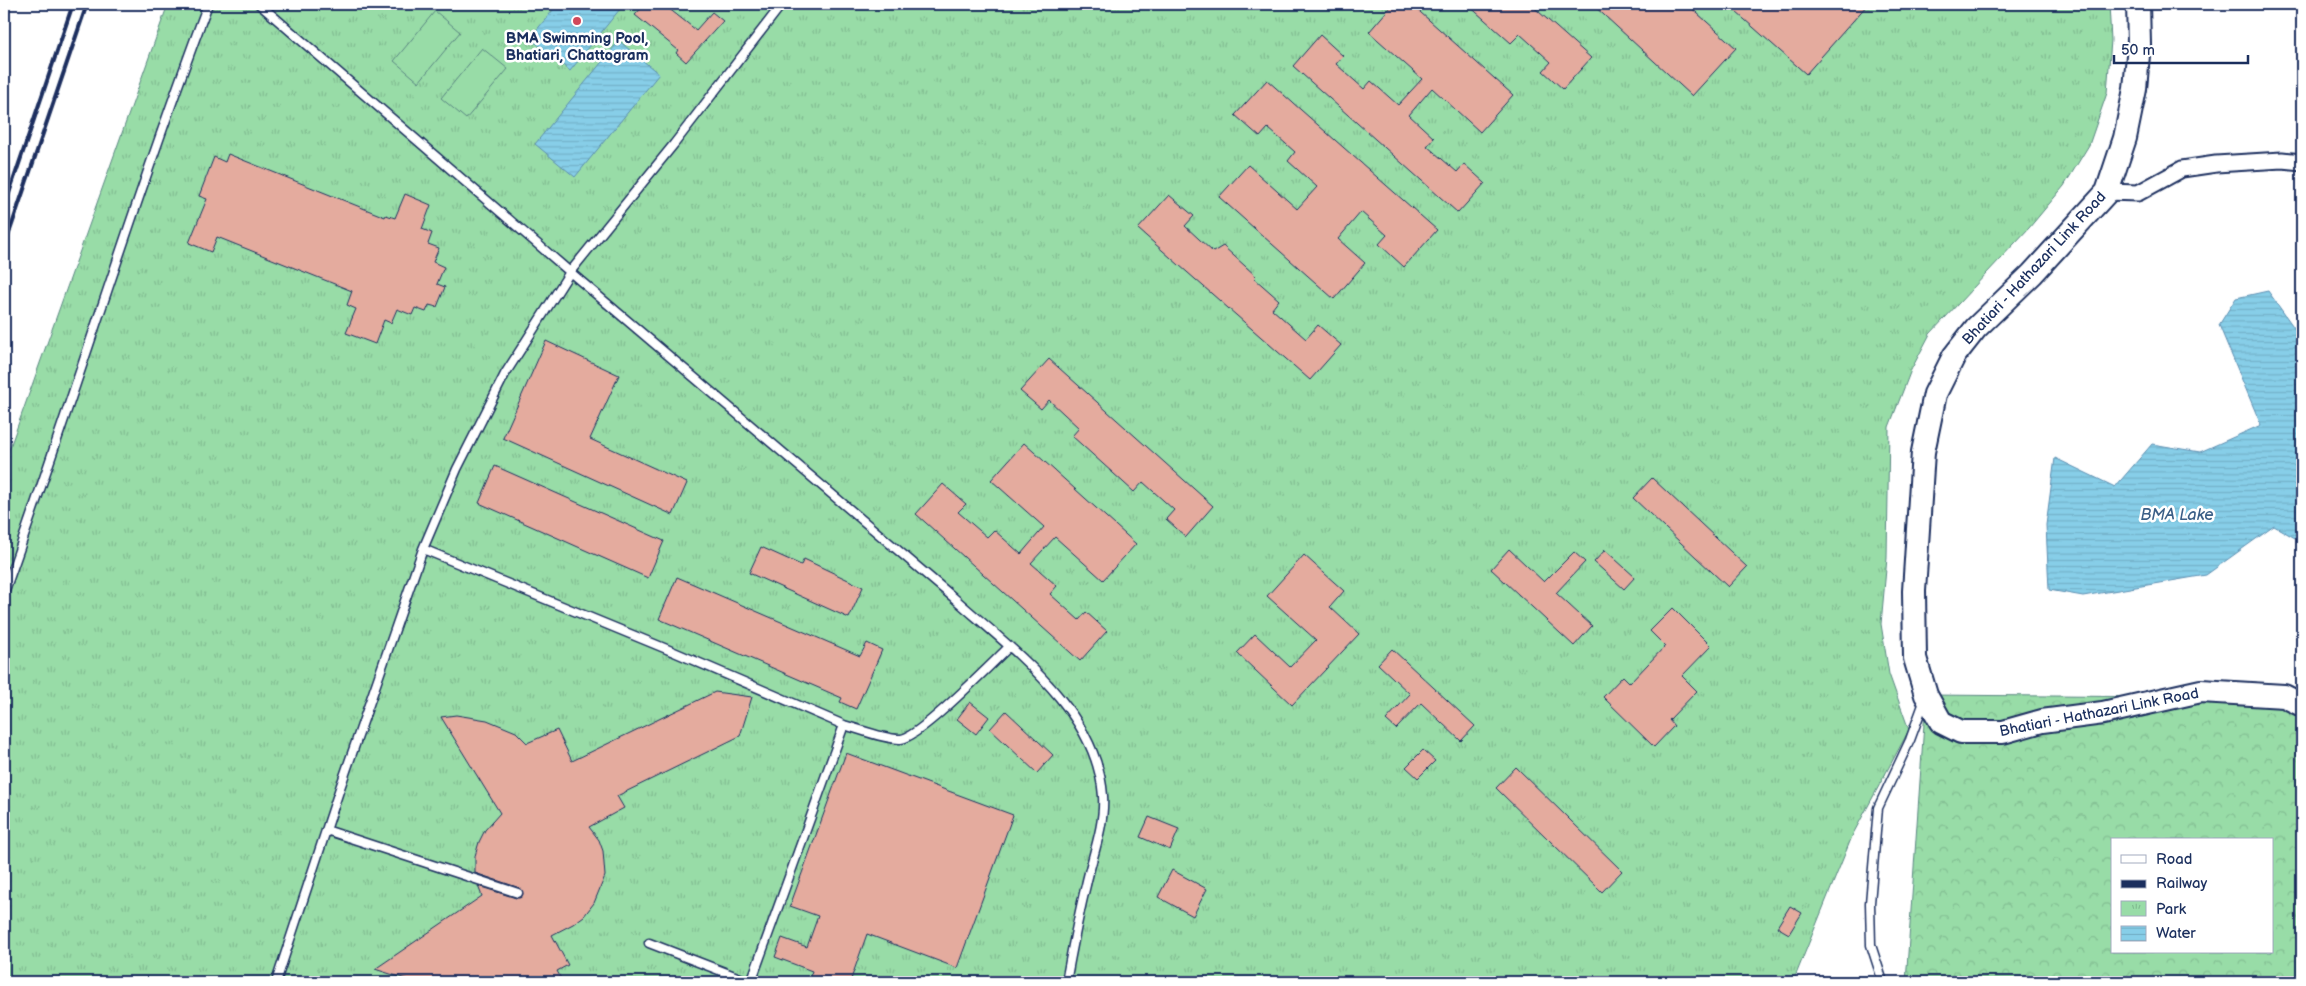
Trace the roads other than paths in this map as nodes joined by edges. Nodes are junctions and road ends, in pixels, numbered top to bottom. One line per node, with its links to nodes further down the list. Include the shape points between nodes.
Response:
1 (208, 4): 9 (lane, via 165,118)
2 (259, 4): 7 (lane)
3 (782, 4): 7 (lane)
4 (2138, 4): 6 (main road, Bhatiari - Hathazari Link Road, via 2135,90 2125,138)
5 (2302, 162): 6 (street, via 2216,164 2182,169 2138,193)
6 (2107, 192): 11 (main road, Bhatiari - Hathazari Link Road, via 2032,274 1976,328 1954,356 1935,394 1923,452 1914,591 1915,658)
7 (570, 272): 8 (lane, via 505,374 457,469); 10 (lane)
8 (423, 548): 13 (lane); 14 (lane)
9 (4, 593)
10 (1009, 647): 13 (lane, via 935,718 910,737 898,739); 19 (lane, via 1052,689 1077,720 1096,758 1103,797)
11 (1926, 695): 12 (main road, Bhatiari - Hathazari Link Road, via 1941,722 1960,732 2003,732 2042,721 2103,713 2201,691 2284,696); 20 (lane, via 1910,740 1878,808 1870,903 1871,945)
12 (2302, 705)
13 (844, 725): 18 (lane)
14 (326, 830): 15 (lane); 17 (lane)
15 (518, 893)
16 (649, 944): 18 (lane)
17 (276, 982)
18 (751, 982)
19 (1066, 982)
20 (1882, 982)

